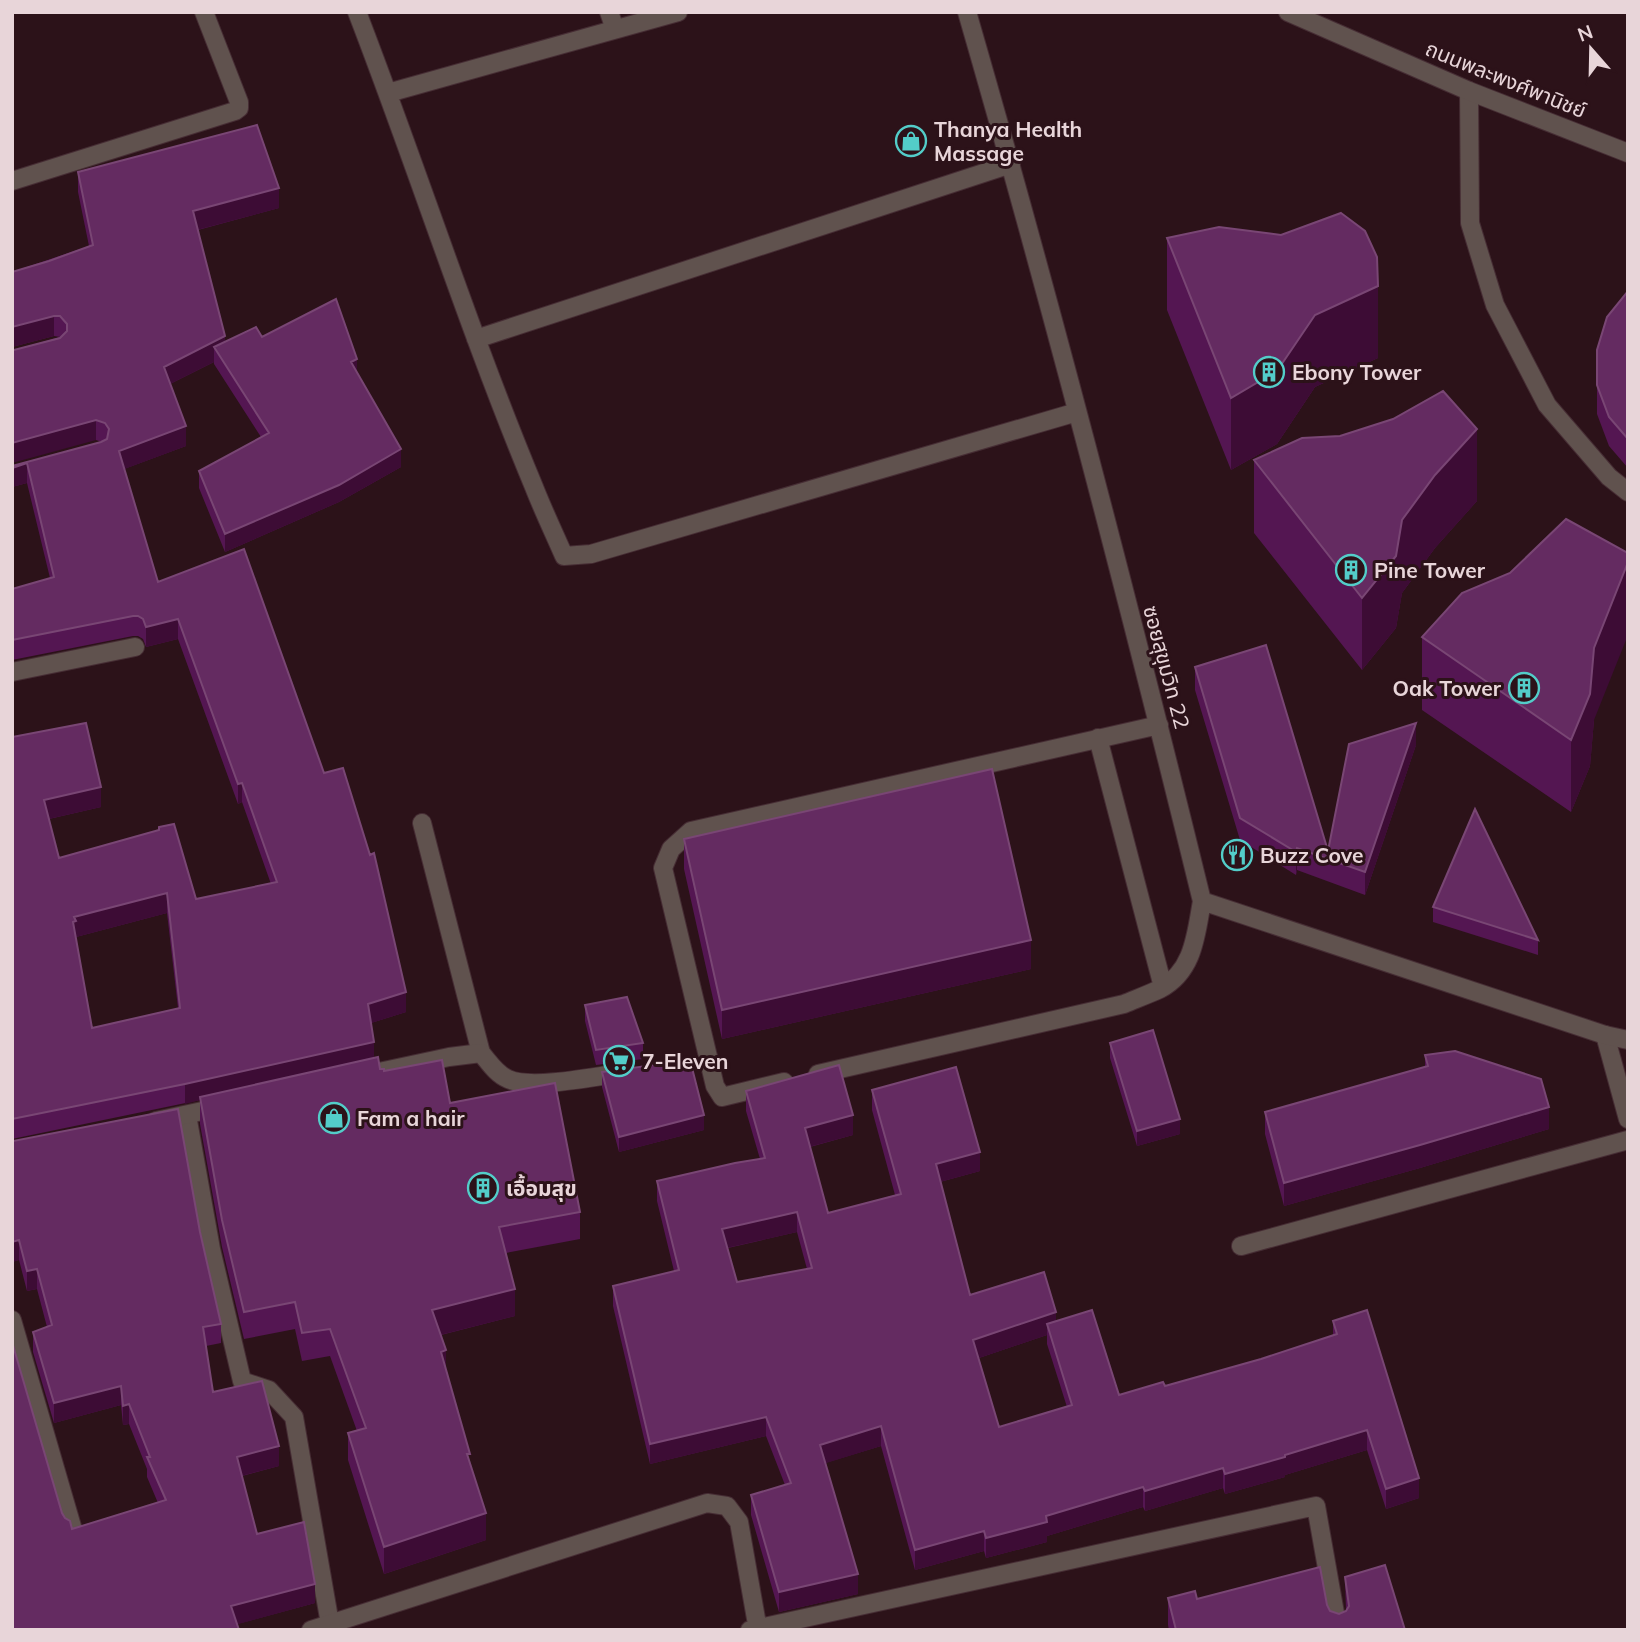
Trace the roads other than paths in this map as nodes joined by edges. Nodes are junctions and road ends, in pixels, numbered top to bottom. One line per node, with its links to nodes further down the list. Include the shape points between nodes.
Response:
1 (204, 12): 11 (street, via 239,108)
2 (357, 12): 8 (street)
3 (678, 12): 6 (street)
4 (967, 12): 10 (street, ซอยสุขุมวิท 22)
5 (1288, 12): 7 (street, ถนนพละพงศ์พานิชย์)
6 (612, 21): 8 (street)
7 (1469, 91): 9 (street, ถนนพละพงศ์พานิชย์); 14 (street, via 1470,223 1495,305 1547,405 1609,477)
8 (388, 93): 12 (street)
9 (1628, 153)
10 (1011, 164): 12 (street); 13 (street, ซอยสุขุมวิท 22)
11 (12, 181)
12 (476, 339): 13 (street, via 564,555 591,554)
13 (1077, 412): 17 (street, ซอยสุขุมวิท 22)
14 (1628, 492)
15 (135, 647): 16 (street)
16 (12, 672)
17 (1159, 725): 18 (street); 20 (street, ซอยสุขุมวิท 22)
18 (1098, 738): 21 (street); 21 (street, via 691,831 671,849 663,868 703,1062 722,1097 1124,1004)
19 (422, 823): 24 (street)
20 (1202, 901): 21 (street, via 1194,948 1182,970); 22 (street)
21 (1163, 987)
22 (1605, 1035): 23 (street); 29 (street)
23 (1628, 1040)
24 (481, 1053): 25 (street, via 508,1080 533,1084); 26 (street)
25 (642, 1070)
26 (344, 1080)
27 (239, 1103): 28 (street)
28 (187, 1115): 30 (street); 35 (street, via 211,1249 242,1381 269,1390 294,1417)
29 (1628, 1119)
30 (133, 1126)
31 (1628, 1140): 32 (street)
32 (1241, 1246)
33 (12, 1320): 34 (street)
34 (73, 1530)
35 (330, 1624): 36 (street, via 706,1503 727,1506 738,1522); 37 (street)
36 (755, 1629): 38 (street, via 1316,1506)
37 (312, 1630)
38 (1338, 1630)

